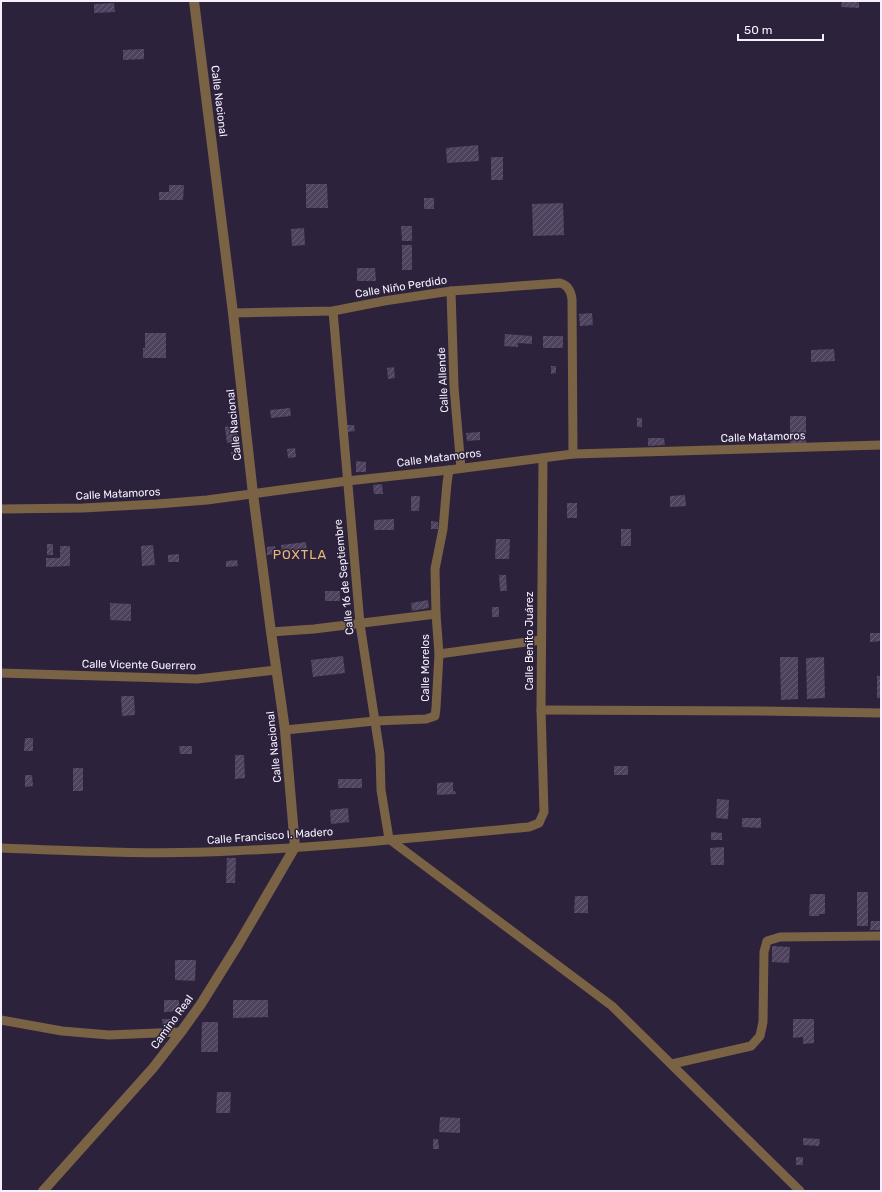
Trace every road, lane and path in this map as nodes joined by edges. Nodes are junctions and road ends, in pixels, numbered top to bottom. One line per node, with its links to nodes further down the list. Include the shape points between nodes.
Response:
1 (194, 1): 4 (street, Calle Nacional)
2 (451, 291): 3 (street, Calle Niño Perdido); 6 (street, Calle Niño Perdido, via 560,283 570,289); 8 (street, Calle Allende, via 454,387)
3 (333, 311): 4 (street, Calle Niño Perdido); 10 (street, Calle 16 de Septiembre)
4 (233, 313): 11 (street, Calle Nacional)
5 (881, 446): 6 (street, Calle Matamoros)
6 (573, 454): 7 (street, Calle Matamoros)
7 (543, 458): 8 (street, Calle Matamoros); 16 (street, Calle Benito Juárez)
8 (461, 468): 9 (street, Calle Matamoros)
9 (449, 470): 10 (street, Calle Matamoros); 13 (street, Calle Morelos, via 443,529 435,569)
10 (347, 481): 11 (street, Calle Matamoros); 14 (street, Calle 16 de Septiembre)
11 (253, 494): 12 (street, Calle Matamoros, via 157,504); 15 (street, Calle Nacional)
12 (1, 509)
13 (436, 614): 14 (street); 17 (street, Calle Morelos)
14 (360, 624): 15 (street); 22 (street, Calle 16 de Septiembre)
15 (270, 632): 18 (street, Calle Nacional)
16 (541, 640): 17 (street); 20 (street, Calle Benito Juárez)
17 (439, 654): 22 (street, Calle Morelos, via 435,716 426,719)
18 (276, 670): 19 (street, Calle Vicente Guerrero, via 197,679); 23 (street, Calle Nacional)
19 (1, 673)
20 (541, 710): 21 (street); 24 (street, Calle Benito Juárez, via 544,812)
21 (881, 713)
22 (375, 721): 23 (street, Calle Morelos); 25 (street, Calle 16 de Septiembre, via 380,754 381,790)
23 (285, 730): 26 (street, Calle Nacional)
24 (539, 823): 25 (street, Calle Francisco I. Madero, via 529,827)
25 (389, 839): 26 (street, Calle Francisco I. Madero); 31 (street, via 612,1006)
26 (295, 847): 27 (street, Calle Francisco I. Madero, via 134,853); 30 (street, Camino Real, via 201,1004)
27 (1, 848)
28 (881, 936): 31 (street, via 780,937 767,941 764,952 763,1022 760,1036 750,1046)
29 (1, 1020): 30 (street, via 109,1036)
30 (181, 1032): 32 (street, Camino Real, via 153,1068)
31 (672, 1064): 33 (street)
32 (43, 1191)
33 (800, 1191)

